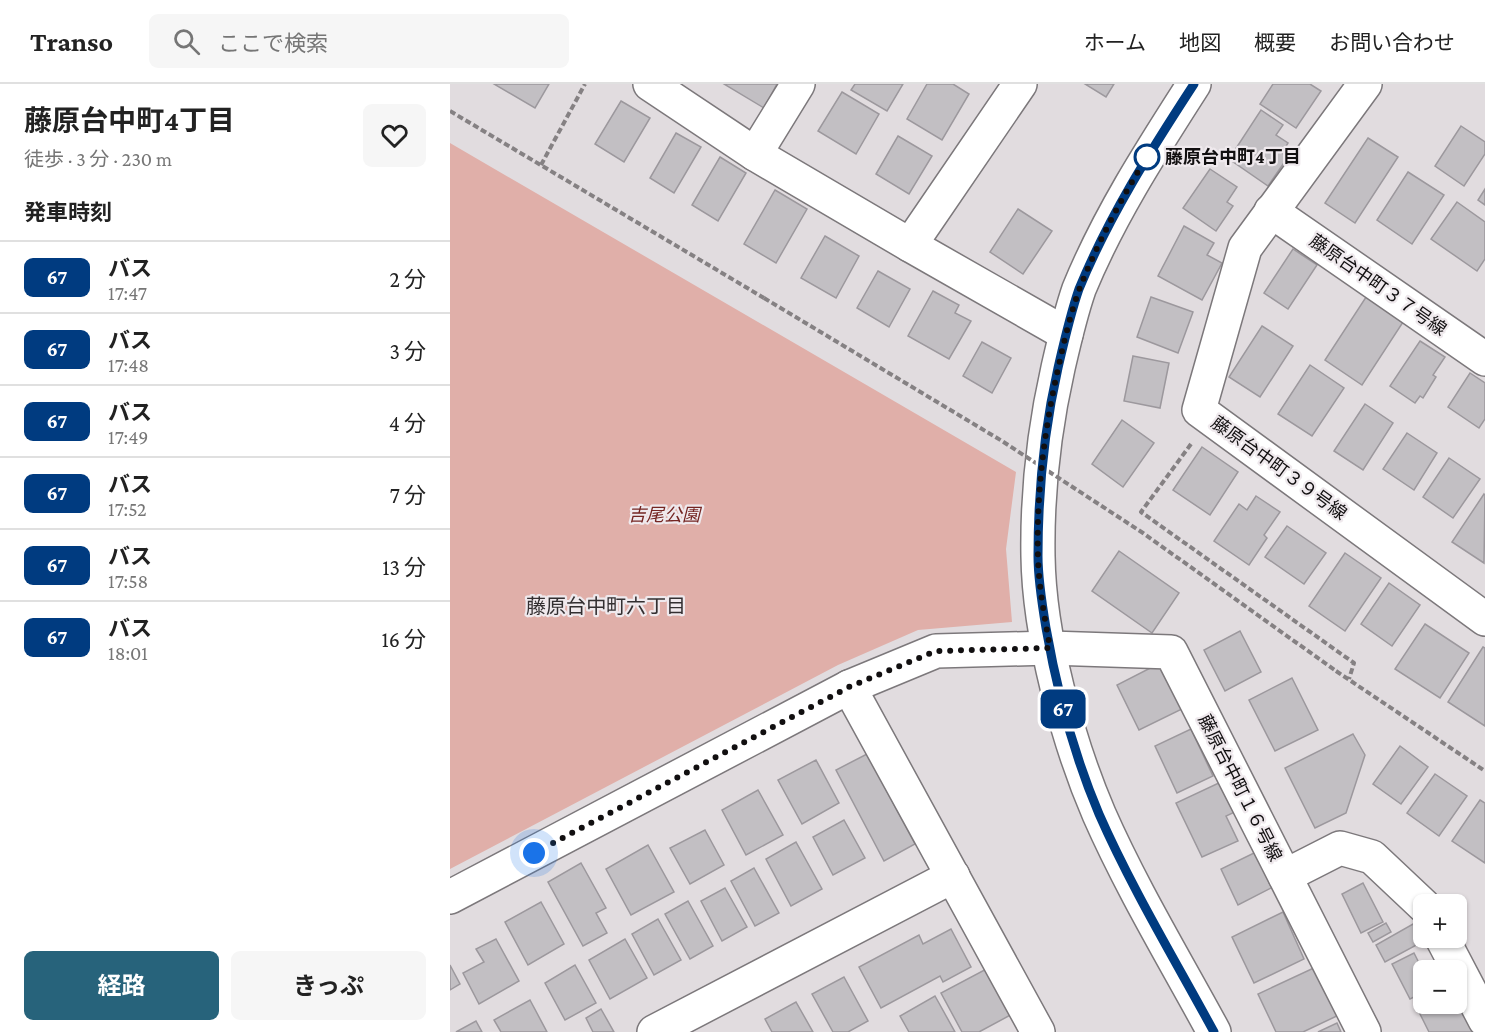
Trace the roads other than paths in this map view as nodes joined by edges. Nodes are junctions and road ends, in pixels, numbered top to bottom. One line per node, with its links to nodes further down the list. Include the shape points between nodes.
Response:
1 (650, 84): 6 (street)
2 (798, 84): 6 (street)
3 (1020, 84): 8 (street)
4 (1194, 84): 9 (street, via 1111,220 1079,291)
5 (1365, 84): 7 (street, 藤原台中町３９号線)
6 (754, 154): 8 (street)
7 (1271, 211): 10 (street, 藤原台中町３７号線); 11 (street, 藤原台中町３９号線, via 1245,248 1199,410)
8 (910, 245): 9 (street)
9 (1066, 334): 12 (street, via 1046,428 1039,498 1038,559)
10 (1485, 359)
11 (1485, 619)
12 (1050, 648): 13 (street, via 936,651); 15 (street, 藤原台中町１６号線, via 1171,652); 22 (street, via 1065,715 1099,814)
13 (849, 687): 14 (street); 17 (street)
14 (953, 876): 20 (street); 21 (street)
15 (1285, 876): 16 (street, via 1340,848 1372,857); 23 (street, 藤原台中町１６号線)
16 (1413, 896)
17 (450, 897)
18 (1447, 948): 19 (street)
19 (1485, 1020)
20 (654, 1032)
21 (1038, 1032)
22 (1214, 1032)
23 (1364, 1032)

